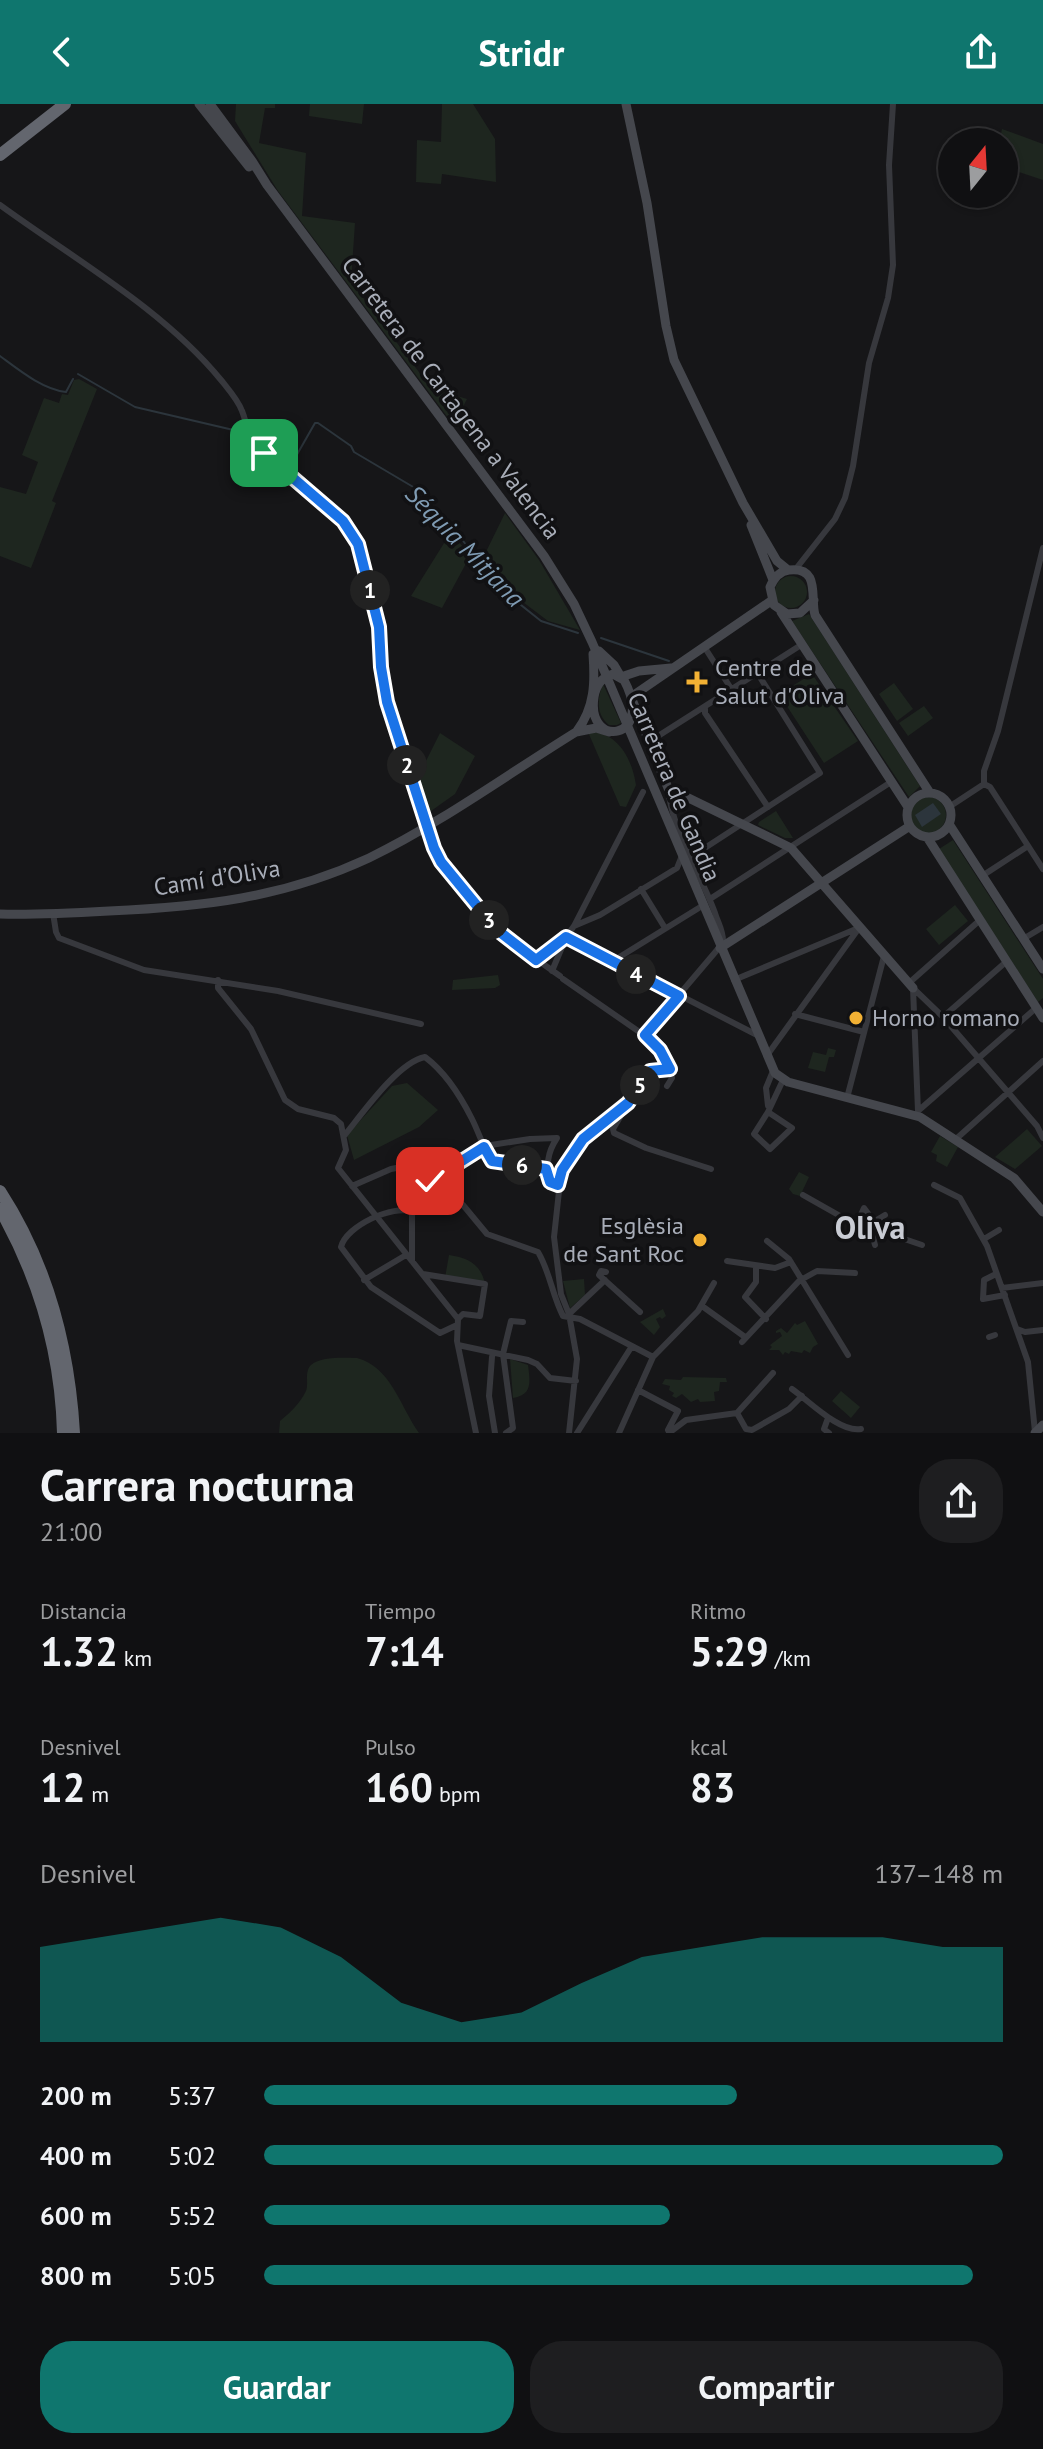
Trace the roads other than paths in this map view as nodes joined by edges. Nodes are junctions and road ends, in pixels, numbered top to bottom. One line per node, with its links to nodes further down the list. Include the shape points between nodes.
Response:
1 (199, 104): 7 (street, Carretera de Cartagena a Valencia)
2 (210, 104): 7 (street, Carretera de Cartagena a Valencia)
3 (626, 104): 9 (street, via 672,355)
4 (893, 104): 11 (street, via 893,265 869,363 853,466 835,519)
5 (63, 106): 6 (highway)
6 (0, 155)
7 (267, 185): 16 (street, Carretera de Cartagena a Valencia, via 544,556)
8 (0, 205): 43 (street, via 188,344 241,408 255,445 351,532 379,627 387,702)
9 (743, 503): 11 (street, via 777,561); 12 (street)
10 (1043, 548): 34 (street)
11 (791, 570): 12 (street); 13 (street, via 811,580)
12 (773, 580): 14 (street)
13 (814, 600): 15 (street, via 800,613); 37 (street, via 815,615)
14 (771, 601): 15 (street); 18 (street)
15 (781, 612): 17 (street)
16 (592, 642): 20 (street); 23 (street, Carretera de Gandia); 27 (street)
17 (801, 645): 22 (street); 33 (street)
18 (705, 648): 19 (street); 25 (street)
19 (679, 664): 21 (street); 26 (street)
20 (614, 665): 21 (street); 24 (street)
21 (639, 671): 24 (street)
22 (758, 674): 25 (street); 38 (street, via 820,773)
23 (606, 677): 24 (street); 27 (street); 29 (street, Carretera de Gandia)
24 (621, 677): 26 (street)
25 (732, 690): 28 (street)
26 (631, 697): 29 (street); 35 (street)
27 (594, 698): 30 (street); 31 (street, via 595,716)
28 (705, 709): 32 (street); 38 (street)
29 (627, 727): 31 (street); 49 (street, Carretera de Gandia)
30 (576, 732): 31 (street); 43 (street, Camí d’Oliva)
31 (609, 732)
32 (655, 738)
33 (891, 782): 39 (street); 46 (street)
34 (984, 784): 40 (street); 47 (street)
35 (668, 788): 41 (street); 49 (street, Carretera de Gandia)
36 (643, 792): 58 (street)
37 (930, 793): 39 (street, via 918,795); 40 (street)
38 (768, 807): 41 (street)
39 (908, 807): 44 (street)
40 (949, 807): 42 (street)
41 (742, 824): 46 (street); 49 (street)
42 (949, 824): 45 (street); 51 (street)
43 (427, 826): 55 (street, Camí d’Oliva, via 334,873 270,893 187,908); 68 (street, via 441,862 496,929)
44 (910, 826): 45 (street); 52 (street)
45 (927, 837): 57 (street)
46 (791, 848): 52 (street); 54 (street)
47 (1031, 850): 48 (street); 50 (street); 51 (street)
48 (1043, 855)
49 (686, 858): 53 (street); 54 (street, Carretera de Gandia)
50 (1043, 869)
51 (982, 876): 64 (street)
52 (821, 883): 61 (street); 65 (street)
53 (641, 889): 58 (street); 60 (street)
54 (706, 903): 60 (street); 65 (street, Carretera de Gandia)
55 (53, 913): 56 (street, Camí d’Oliva); 73 (street, via 63,940 144,970)
56 (0, 914)
57 (980, 920): 70 (street); 75 (street)
58 (574, 926): 63 (street)
59 (1043, 927): 64 (street)
60 (665, 928): 69 (street)
61 (859, 928): 62 (street); 66 (street); 67 (street)
62 (839, 936): 66 (street); 74 (street)
63 (566, 937): 68 (street); 69 (street); 72 (street)
64 (1023, 939): 71 (street)
65 (723, 945): 74 (street, Carretera de Gandia); 76 (street)
66 (846, 946): 78 (street)
67 (884, 956): 75 (street); 81 (street)
68 (536, 960): 72 (street)
69 (613, 961): 76 (street)
70 (1007, 961): 77 (street); 79 (street)
71 (1043, 969)
72 (552, 971): 82 (street)
73 (218, 980): 80 (street); 99 (street, via 218,988 255,1035 285,1100 334,1118)
74 (734, 980): 83 (street, Carretera de Gandia)
75 (911, 985): 79 (street); 96 (street)
76 (679, 996): 82 (street); 83 (street)
77 (1042, 1013): 85 (street)
78 (795, 1014): 81 (street); 84 (street)
79 (943, 1017): 85 (street)
80 (421, 1024)
81 (864, 1032): 93 (street)
82 (645, 1035): 87 (street)
83 (757, 1035): 84 (street, Carretera de Gandia)
84 (766, 1058): 88 (street, Carretera de Gandia)
85 (978, 1059): 92 (street); 96 (street)
86 (1043, 1061): 92 (street)
87 (670, 1069): 91 (street); 94 (street, via 650,1071)
88 (773, 1071): 89 (street, Carretera de Gandia); 90 (street)
89 (781, 1084): 90 (street); 93 (street); 95 (street)
90 (767, 1085): 95 (street)
91 (667, 1086)
92 (1007, 1092): 98 (street); 101 (street)
93 (847, 1098): 96 (street)
94 (628, 1103): 105 (street, via 614,1133); 106 (street, via 583,1139)
95 (768, 1110): 95 (street, via 792,1128 770,1149 754,1134)
96 (918, 1114): 101 (street)
97 (1043, 1120): 98 (street)
98 (1037, 1126): 100 (street)
99 (344, 1136): 102 (street, via 393,1077 424,1057 450,1083); 108 (street, via 346,1150 338,1168)
100 (1043, 1138)
101 (956, 1139): 114 (street, via 1014,1178)
102 (484, 1147): 103 (street); 104 (street, via 492,1161); 104 (street, via 557,1138)
103 (470, 1154): 108 (street, via 391,1169); 109 (street)
104 (546, 1169): 106 (street, via 550,1182)
105 (711, 1169)
106 (558, 1185): 138 (street, via 554,1237)
107 (934, 1185): 119 (street, via 958,1197)
108 (352, 1186): 115 (street)
109 (424, 1189): 113 (street); 138 (street, via 458,1201 485,1233 539,1254 562,1315)
110 (0, 1191): 160 (highway, via 31,1245 61,1330)
111 (803, 1195): 118 (street, via 872,1234 875,1247)
112 (0, 1209): 159 (highway, via 27,1261 43,1308 59,1382)
113 (413, 1212): 115 (street); 122 (street)
114 (1043, 1212)
115 (375, 1215): 123 (street); 131 (street, via 341,1245)
116 (885, 1215): 118 (street, via 875,1221)
117 (999, 1230): 119 (street)
118 (881, 1231): 121 (street)
119 (984, 1239): 130 (street)
120 (767, 1241): 126 (street)
121 (922, 1245)
122 (413, 1246): 123 (street); 124 (street)
123 (404, 1252): 124 (street); 131 (street)
124 (412, 1261): 128 (street)
125 (727, 1261): 127 (street)
126 (791, 1262): 127 (street, via 779,1268); 132 (street)
127 (756, 1266): 139 (street, via 756,1282 745,1297)
128 (422, 1273): 140 (street); 140 (street, via 485,1284 480,1316 463,1314)
129 (855, 1273): 132 (street, via 817,1271)
130 (996, 1274): 135 (street); 135 (street, via 984,1280 983,1299)
131 (364, 1280): 140 (street, via 440,1333)
132 (802, 1280): 139 (street); 147 (street)
133 (714, 1283): 136 (street)
134 (1043, 1283): 135 (street)
135 (1004, 1291): 142 (street)
136 (702, 1306): 139 (street, via 744,1340); 149 (street)
137 (640, 1312): 138 (street, via 605,1276)
138 (569, 1316): 145 (street); 151 (street, via 577,1352)
139 (766, 1319)
140 (457, 1322): 144 (street)
141 (523, 1322): 146 (street, via 511,1321)
142 (1017, 1329): 143 (street); 158 (street)
143 (1043, 1330)
144 (458, 1345): 146 (street); 161 (street)
145 (632, 1346): 149 (street); 165 (street)
146 (503, 1354): 151 (street, via 532,1361 550,1378); 163 (street, via 513,1428)
147 (848, 1355)
148 (492, 1357): 162 (street, via 489,1396)
149 (653, 1357): 153 (street)
150 (773, 1373): 155 (street)
151 (576, 1381): 164 (street)
152 (792, 1389): 154 (street)
153 (638, 1390): 166 (street); 167 (street, via 678,1411)
154 (802, 1396): 155 (street, via 752,1430); 156 (street)
155 (737, 1413): 167 (street, via 686,1420)
156 (828, 1418): 157 (street, via 844,1430); 168 (street, via 824,1429)
157 (861, 1429)
158 (1038, 1430)
159 (63, 1433)
160 (74, 1433)
161 (476, 1433)
162 (495, 1433)
163 (506, 1433)
164 (569, 1433)
165 (577, 1433)
166 (619, 1433)
167 (668, 1433)
168 (829, 1433)

